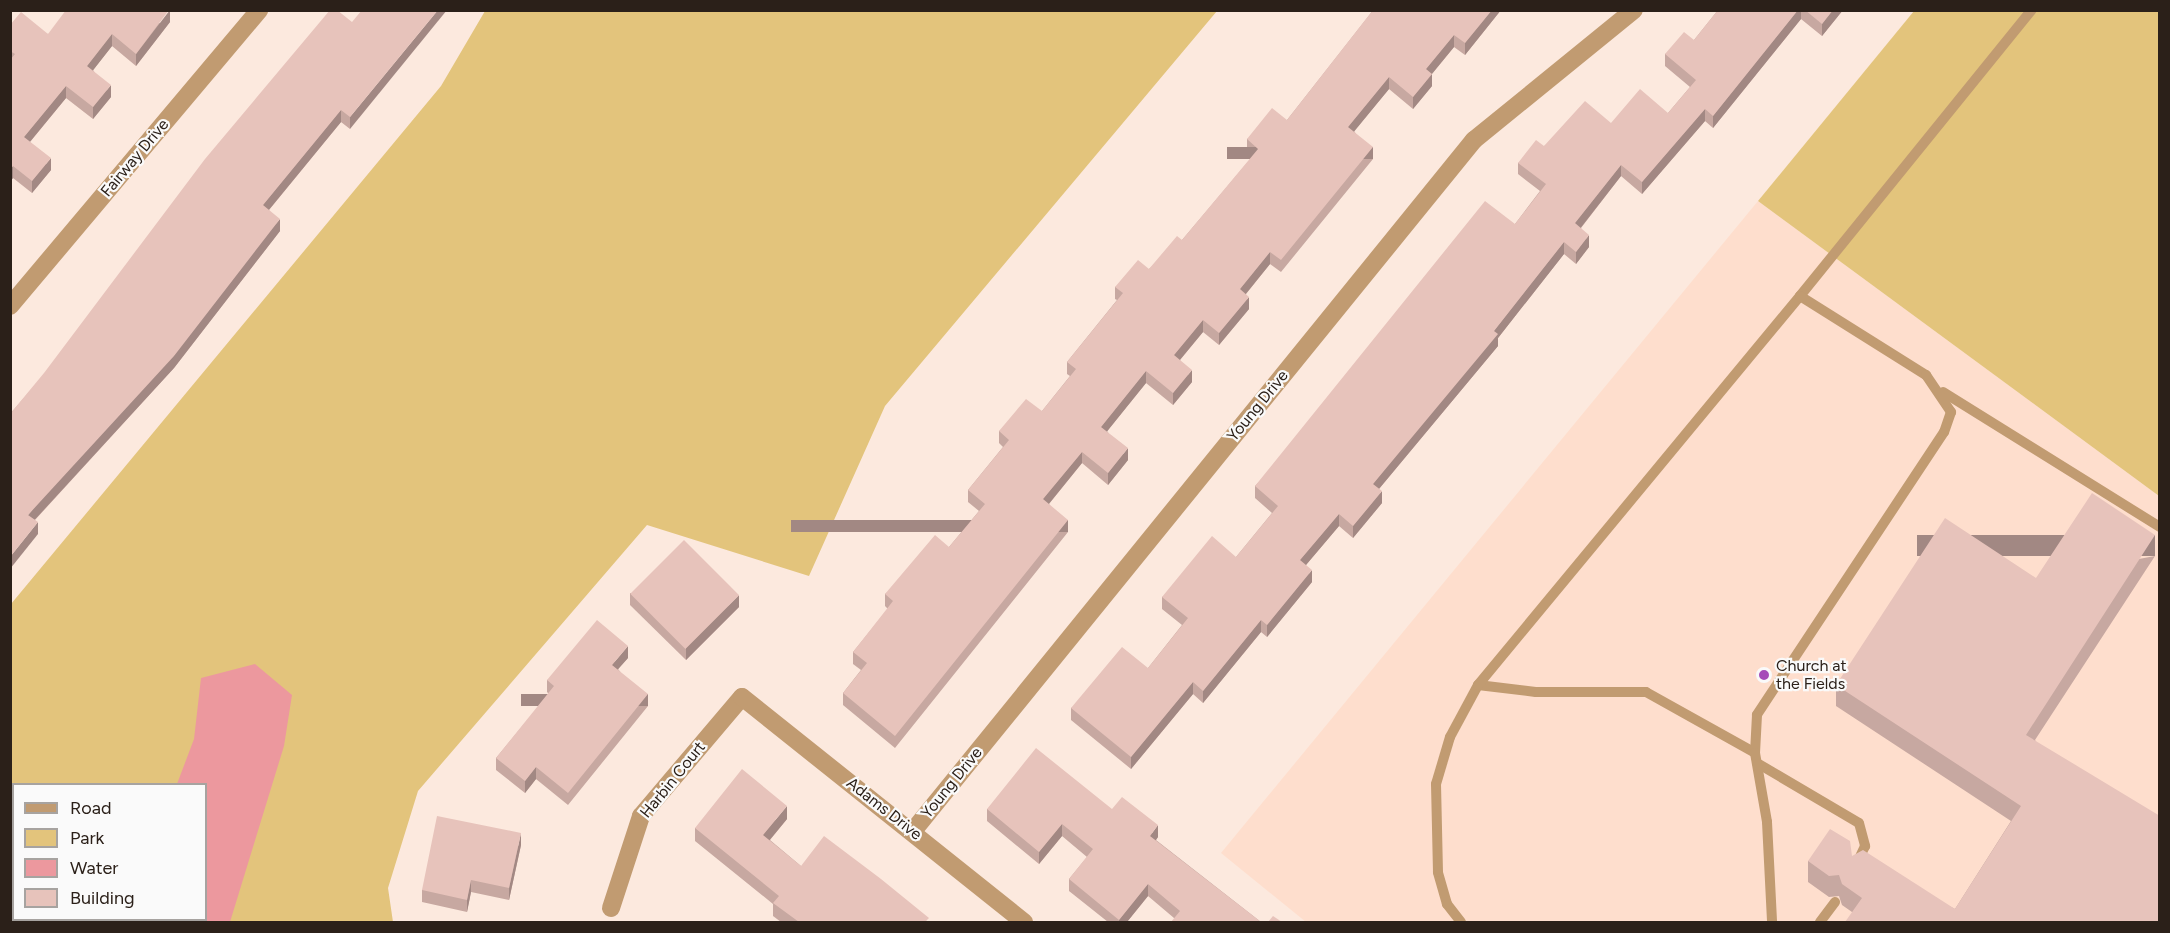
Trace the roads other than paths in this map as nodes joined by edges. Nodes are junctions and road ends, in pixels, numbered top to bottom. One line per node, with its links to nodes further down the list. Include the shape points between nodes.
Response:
1 (259, 10): 5 (street, Fairway Drive)
2 (1634, 10): 11 (street, Young Drive, via 1474,140)
3 (2032, 10): 4 (lane)
4 (1800, 296): 6 (lane, via 1926,375); 8 (lane)
5 (10, 306)
6 (1942, 392): 7 (lane); 10 (lane, via 1951,412 1944,432 1757,716)
7 (2160, 527)
8 (1478, 685): 10 (lane, via 1536,692 1646,692); 16 (lane, via 1450,737 1436,784 1438,872 1447,904)
9 (742, 697): 11 (street, Adams Drive); 14 (street, Harbin Court, via 641,816)
10 (1756, 758): 12 (lane, via 1859,823 1865,846); 17 (lane, via 1767,822)
11 (913, 831): 15 (street, Adams Drive)
12 (1855, 870)
13 (1835, 902): 18 (lane)
14 (611, 908)
15 (1024, 922)
16 (1461, 922)
17 (1772, 922)
18 (1820, 922)

